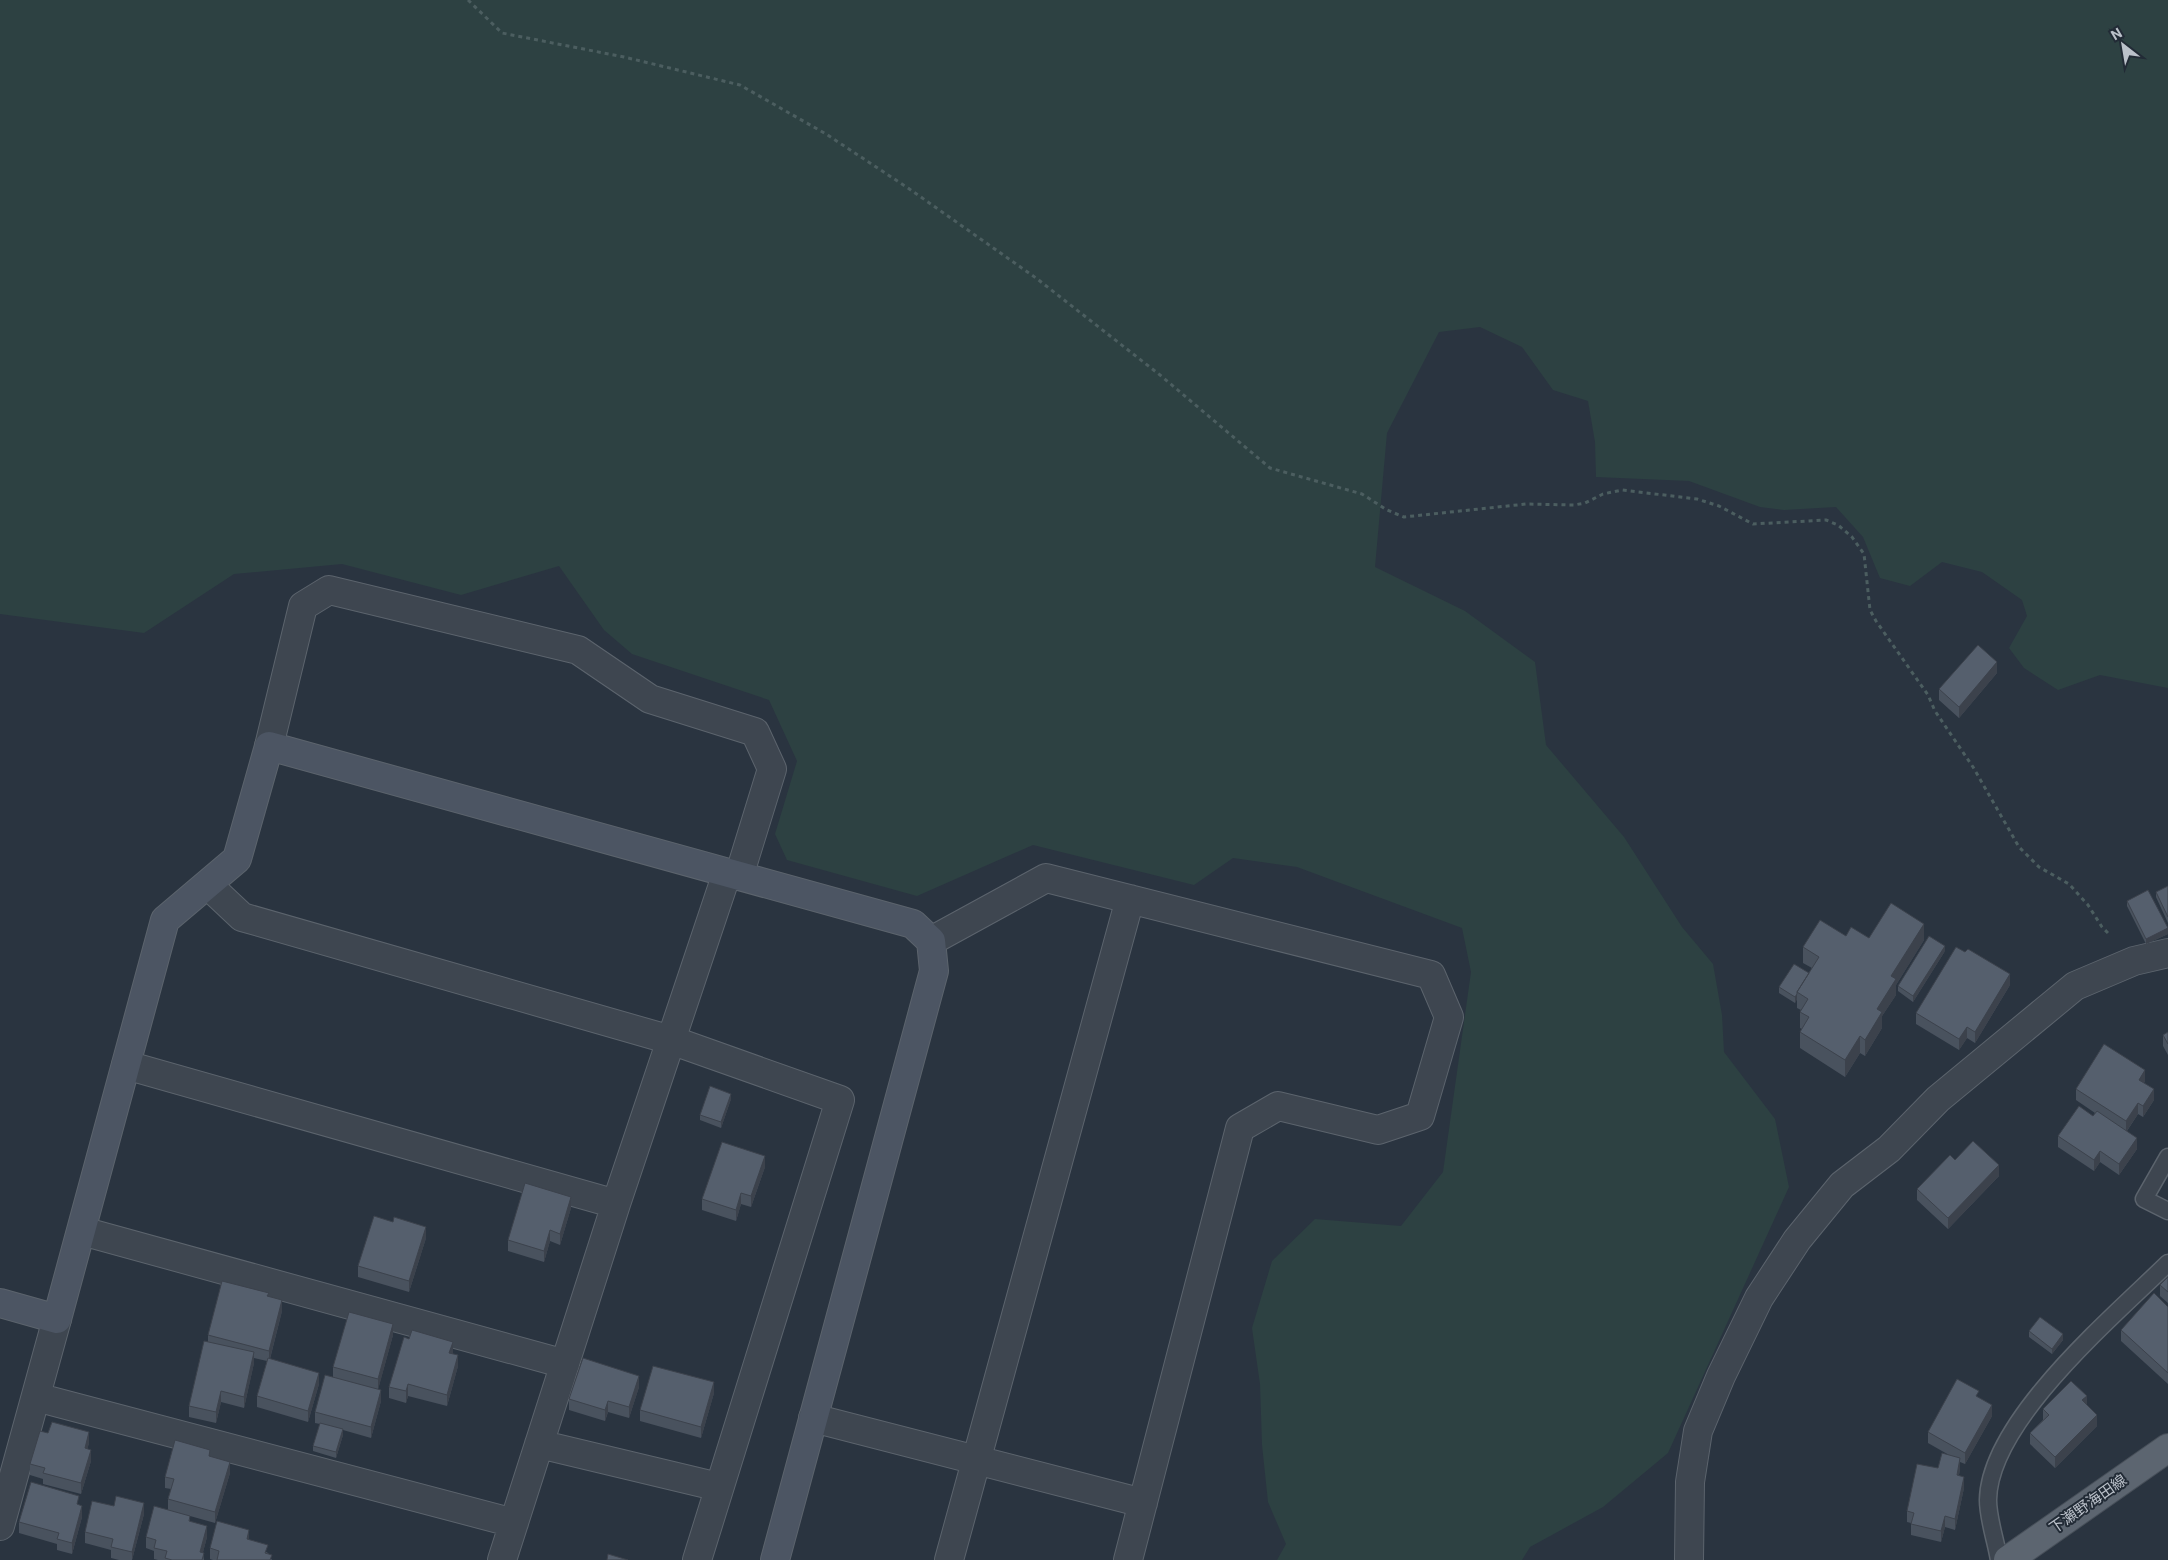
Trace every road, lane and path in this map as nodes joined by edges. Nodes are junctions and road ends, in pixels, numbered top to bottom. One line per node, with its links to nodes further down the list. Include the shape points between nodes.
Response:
1 (468, 0): 8 (path, via 502,33 624,57 740,85 826,134 1036,278 1160,375 1270,468 1362,494 1404,517 1526,504 1574,505 1622,490 1697,499 1720,506 1753,524 1826,520 1838,525 1864,554 1870,610 1876,621 1928,695 2019,847 2039,867 2068,884)
2 (269, 746): 3 (street); 3 (street, via 303,606 329,590 578,650 650,699 755,732 772,769); 4 (street, via 237,859)
3 (733, 874): 6 (street, via 913,924); 9 (street)
4 (208, 885): 9 (street, via 242,917); 10 (street, via 165,920)
5 (1130, 899): 6 (street, via 1046,878); 23 (street); 26 (street, via 1431,975 1449,1017 1420,1116 1378,1130 1278,1106 1240,1128)
6 (931, 941): 20 (street, via 934,971)
7 (2168, 953): 8 (street)
8 (2134, 961): 34 (street, via 2076,986 2006,1042 1938,1099 1889,1149 1842,1185 1797,1240 1759,1298 1698,1431 1690,1482)
9 (671, 1040): 12 (street); 25 (street, via 840,1100)
10 (126, 1065): 12 (street); 14 (street)
11 (2168, 1157): 13 (lane, via 2144,1199)
12 (616, 1204): 18 (street)
13 (2168, 1211)
14 (82, 1231): 17 (street); 18 (street)
15 (2168, 1263): 35 (lane, via 2075,1354 2025,1412 1996,1461 1988,1500)
16 (0, 1303): 17 (street)
17 (57, 1319): 19 (street)
18 (565, 1364): 21 (street)
19 (36, 1397): 24 (street); 27 (street)
20 (813, 1418): 23 (street); 31 (street)
21 (539, 1444): 25 (street); 27 (street)
22 (2168, 1448): 36 (main road, 下瀬野海田線)
23 (976, 1460): 26 (street); 32 (street)
24 (6, 1484): 28 (street)
25 (719, 1487): 30 (street)
26 (1142, 1503): 33 (street)
27 (514, 1523): 29 (street)
28 (0, 1526)
29 (502, 1560)
30 (696, 1560)
31 (774, 1560)
32 (949, 1560)
33 (1128, 1560)
34 (1689, 1560)
35 (1999, 1560)
36 (2008, 1560)

